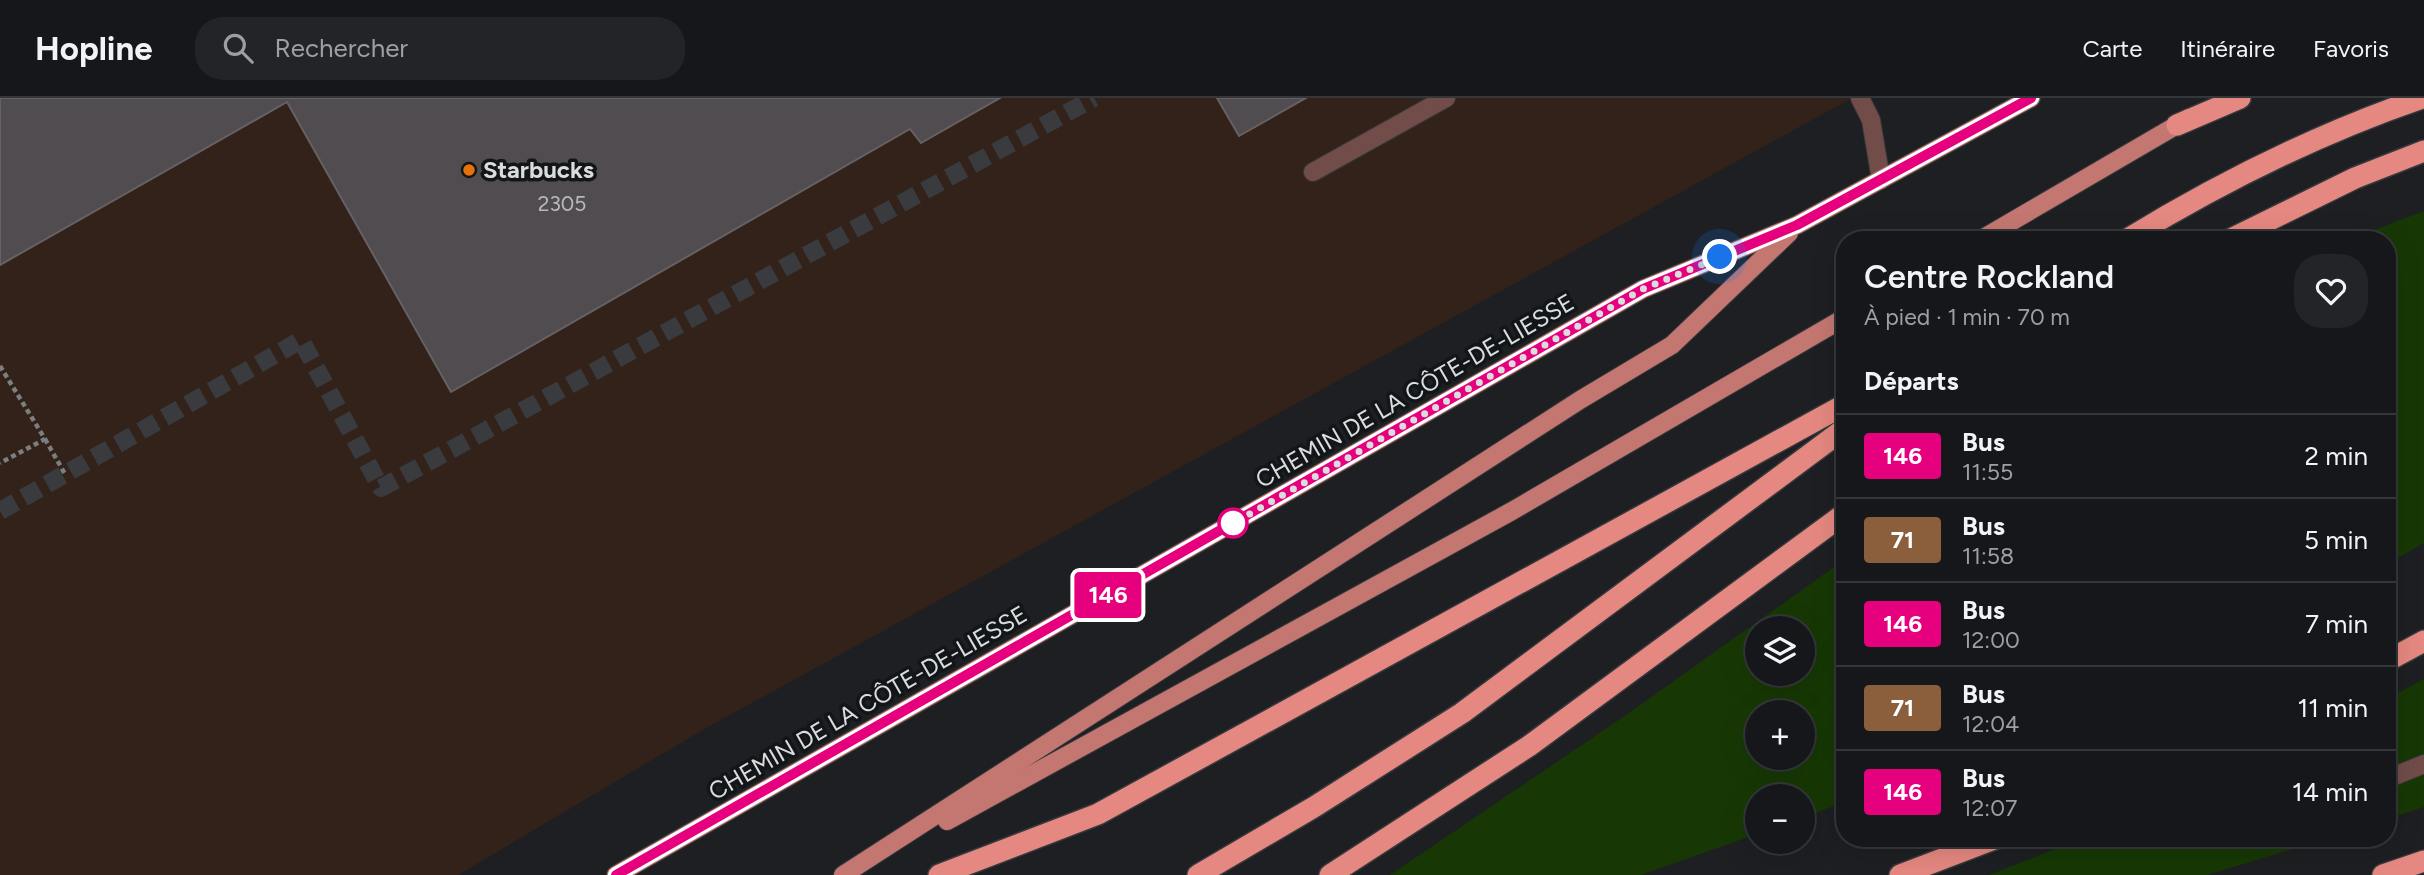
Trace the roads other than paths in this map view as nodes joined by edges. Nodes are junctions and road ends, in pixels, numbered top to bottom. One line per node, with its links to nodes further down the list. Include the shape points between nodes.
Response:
1 (1446, 98): 9 (lane)
2 (1860, 98): 10 (lane, via 1871,120)
3 (2031, 98): 10 (main road, CHEMIN DE LA CÔTE-DE-LIESSE)
4 (2222, 98): 7 (main road)
5 (2240, 98): 7 (highway)
6 (2422, 98): 13 (highway, via 2285,151)
7 (2177, 125): 12 (main road)
8 (2424, 151): 14 (highway)
9 (1312, 172)
10 (1881, 180): 11 (main road, CHEMIN DE LA CÔTE-DE-LIESSE)
11 (1797, 225): 25 (main road, CHEMIN DE LA CÔTE-DE-LIESSE, via 1620,302); 26 (main road, via 1672,345)
12 (1995, 231)
13 (2141, 231)
14 (2247, 231)
15 (1836, 323): 26 (main road, via 1441,550)
16 (1836, 409): 27 (highway, via 1098,814)
17 (1836, 435): 28 (highway, via 1492,692 1411,747)
18 (1836, 520): 29 (highway, via 1529,746)
19 (2424, 641): 20 (highway)
20 (2396, 656)
21 (2424, 764): 22 (lane)
22 (2397, 775)
23 (1973, 847): 30 (highway)
24 (2424, 861): 31 (highway)
25 (616, 875)
26 (843, 875)
27 (939, 875)
28 (1198, 875)
29 (1330, 875)
30 (1900, 875)
31 (2383, 875)

